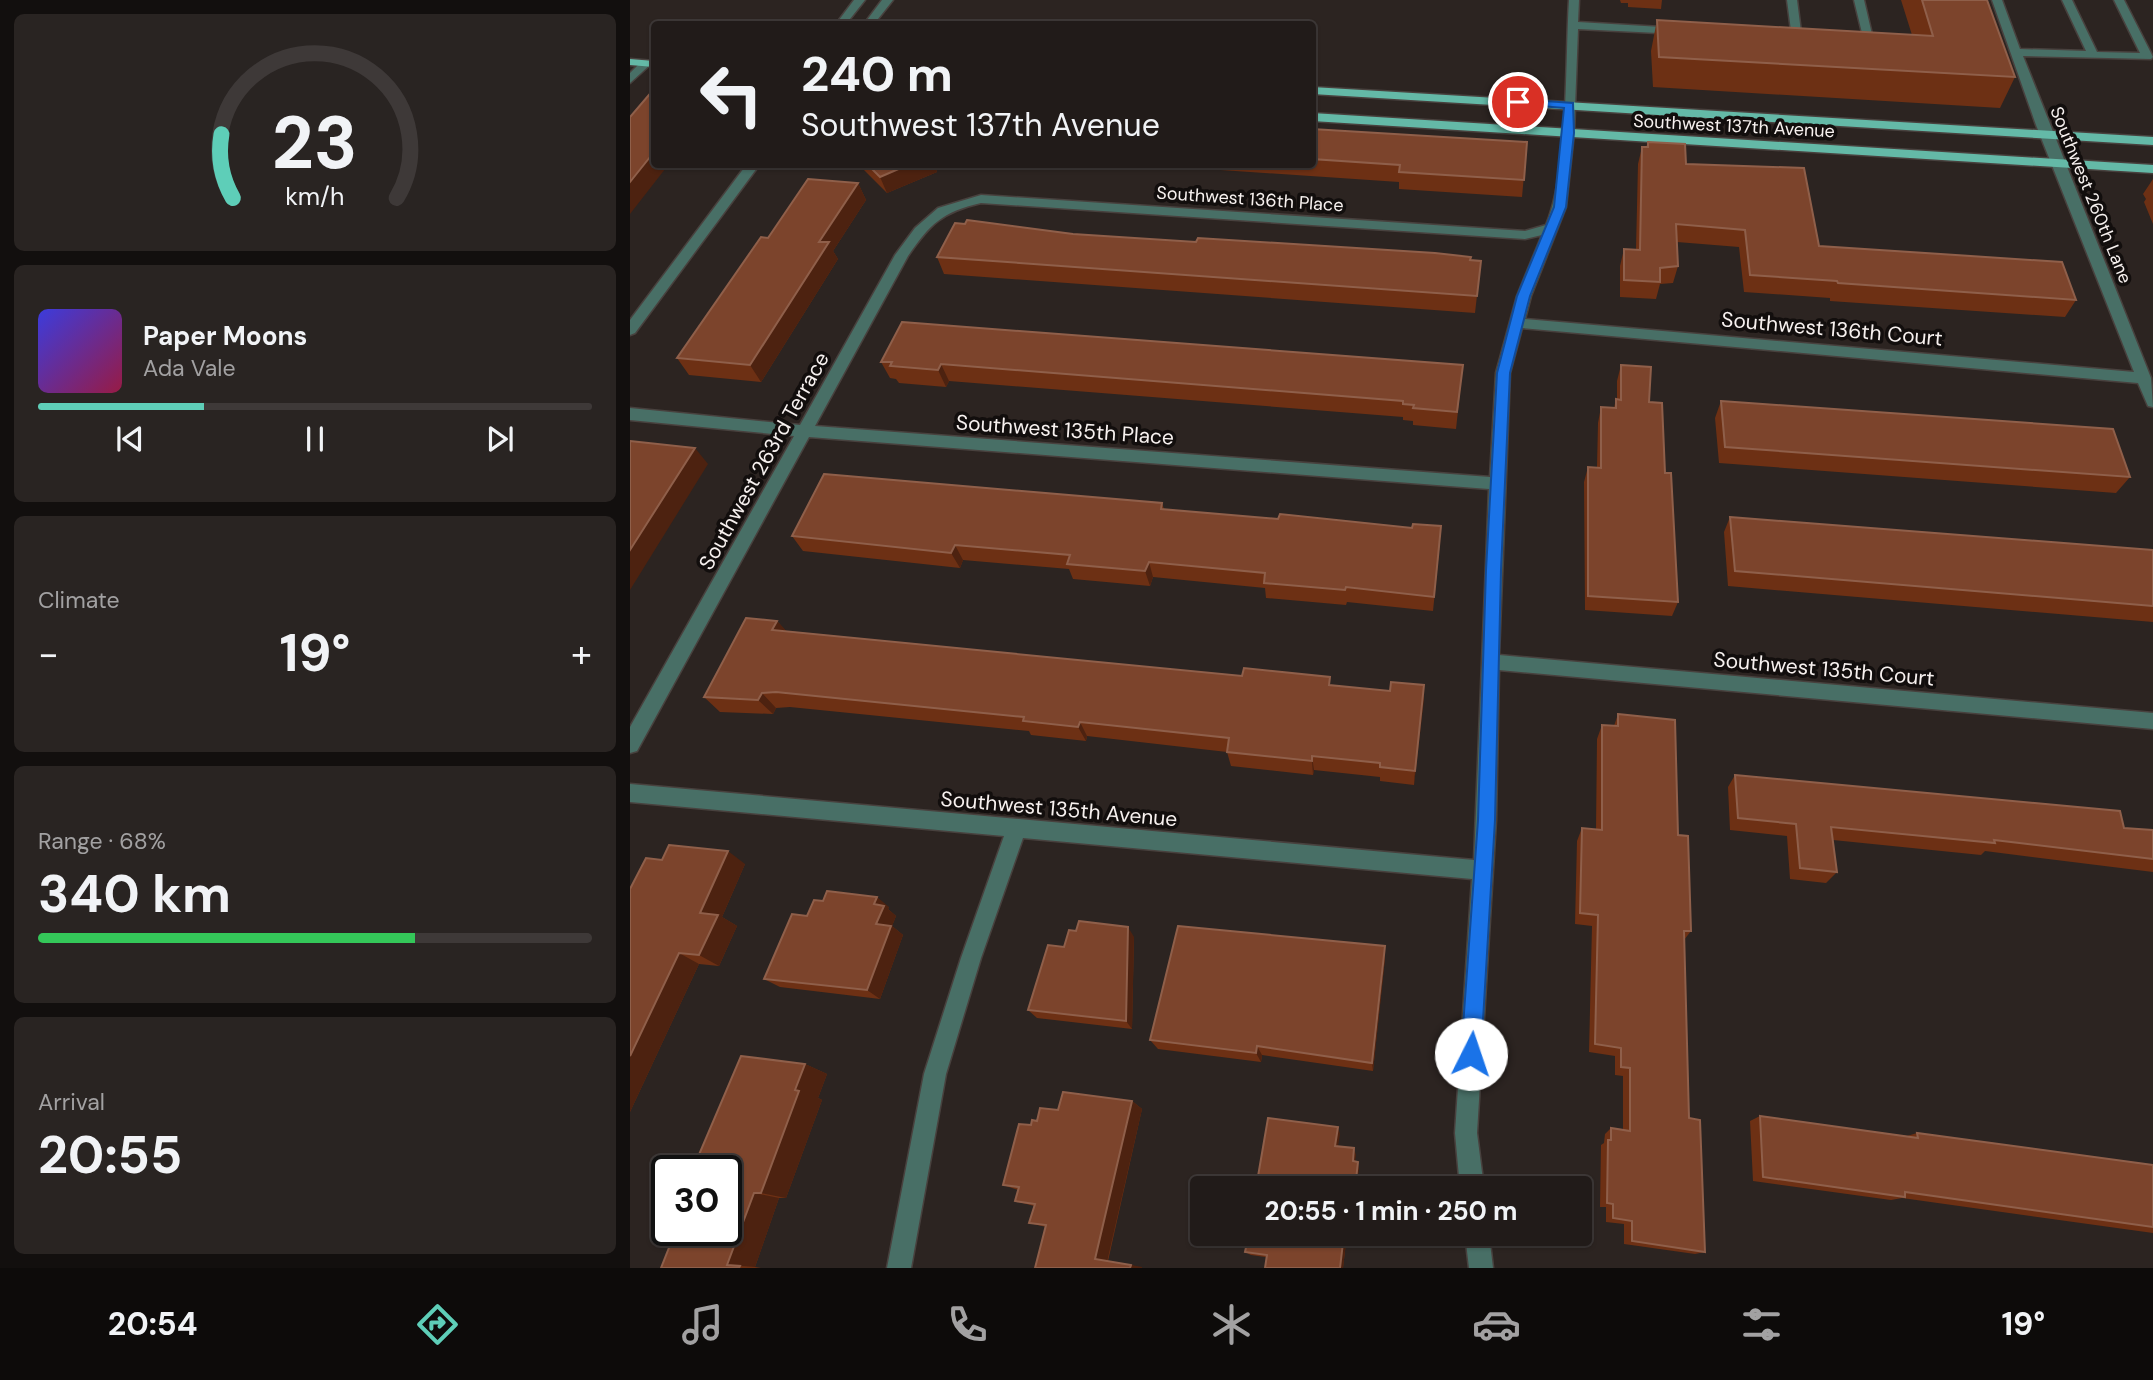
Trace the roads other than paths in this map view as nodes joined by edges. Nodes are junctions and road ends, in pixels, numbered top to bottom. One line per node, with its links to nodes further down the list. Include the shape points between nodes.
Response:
1 (860, 0): 9 (street)
2 (888, 0): 10 (street)
3 (1574, 0): 11 (street)
4 (1792, 0): 13 (street, via 1804,38)
5 (1860, 0): 14 (street, via 1870,41)
6 (1997, 0): 15 (street, Southwest 260th Lane)
7 (2067, 0): 16 (street)
8 (2119, 0): 16 (street, via 2147,57)
9 (843, 21)
10 (871, 21)
11 (1573, 25): 12 (street); 21 (street)
12 (1692, 32)
13 (1785, 37)
14 (1846, 40)
15 (2017, 52): 16 (street); 24 (street, Southwest 260th Lane)
16 (2093, 55)
17 (630, 62): 18 (main road)
18 (650, 63): 19 (street)
19 (630, 80)
20 (1316, 90): 21 (main road, Southwest 137th Avenue)
21 (1569, 105): 23 (street); 24 (main road, Southwest 137th Avenue)
22 (1316, 117): 23 (main road, Southwest 137th Avenue)
23 (1568, 133): 26 (main road, Southwest 137th Avenue); 30 (street, via 1560,207)
24 (2046, 135): 25 (main road, Southwest 137th Avenue); 26 (street, Southwest 260th Lane)
25 (2153, 141)
26 (2058, 164): 28 (main road, Southwest 137th Avenue); 33 (street, Southwest 260th Lane)
27 (751, 168): 32 (street)
28 (2153, 169)
29 (946, 206): 30 (street, Southwest 136th Place, via 981,199 1525,234); 36 (street, Southwest 263rd Terrace, via 927,219 902,255)
30 (1552, 228): 31 (street)
31 (1517, 323): 33 (street, Southwest 136th Court); 37 (street, via 1503,373)
32 (630, 330)
33 (2144, 378): 34 (street, Southwest 260th Lane)
34 (2153, 402)
35 (630, 414): 36 (street, Southwest 135th Place)
36 (804, 431): 37 (street, Southwest 135th Place); 40 (street, Southwest 263rd Terrace)
37 (1497, 484): 38 (street)
38 (1491, 662): 39 (street, Southwest 135th Court); 43 (street)
39 (2153, 721)
40 (630, 745)
41 (630, 793): 42 (street, Southwest 135th Avenue)
42 (1017, 828): 43 (street, Southwest 135th Avenue); 46 (street, via 935,1074)
43 (1483, 870): 44 (street, via 1466,1133)
44 (1471, 1176)
45 (1478, 1246): 47 (street)
46 (899, 1268)
47 (1481, 1268)

